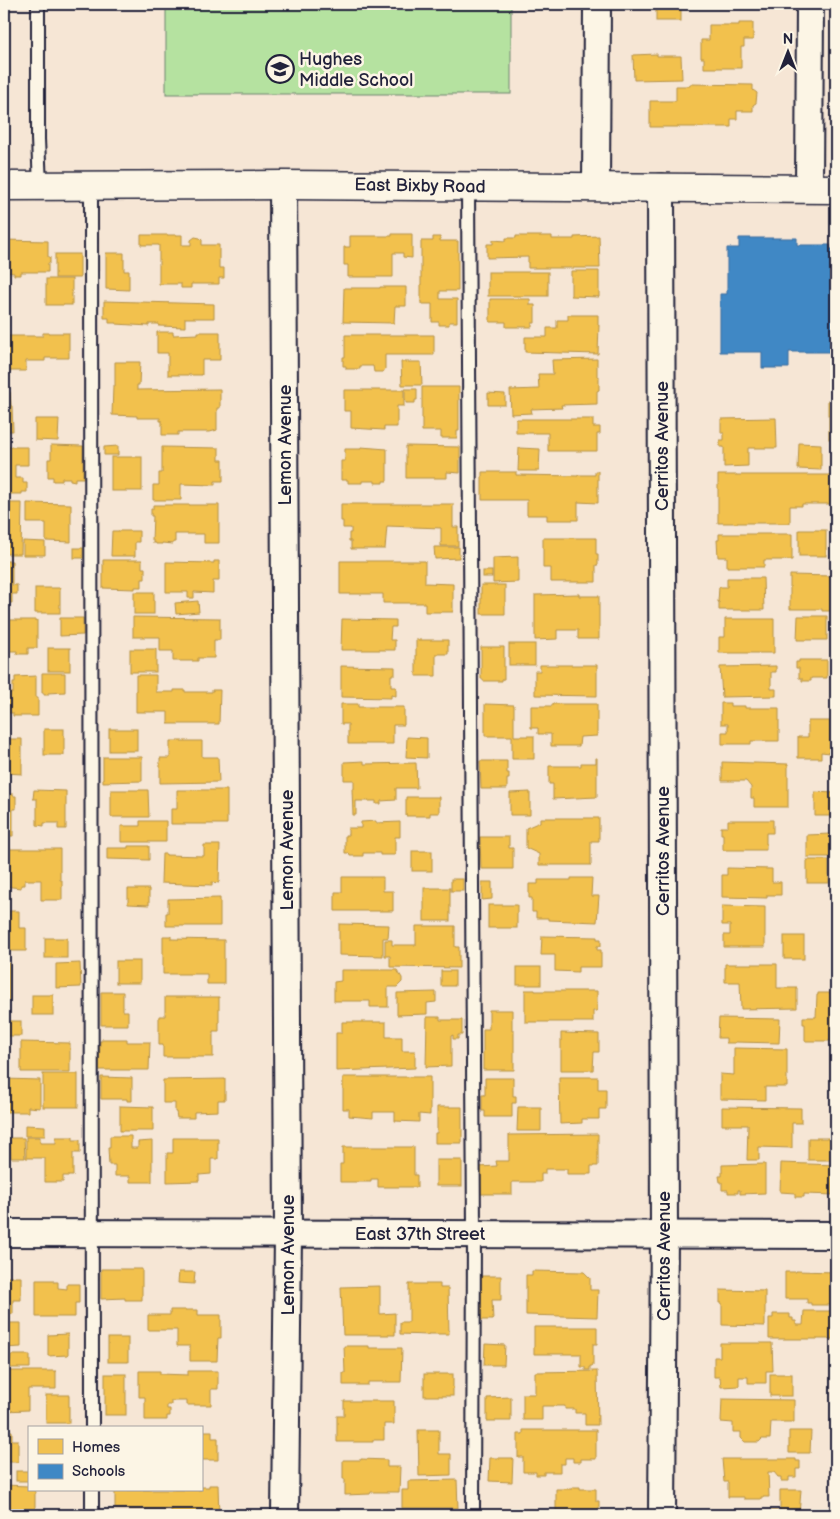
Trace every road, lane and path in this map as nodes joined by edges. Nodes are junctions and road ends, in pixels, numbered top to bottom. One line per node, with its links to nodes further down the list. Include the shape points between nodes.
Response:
1 (38, 4): 6 (lane)
2 (597, 4): 9 (street)
3 (810, 4): 11 (street)
4 (284, 184): 7 (street, East Bixby Road); 8 (street, East Bixby Road); 15 (street, Lemon Avenue)
5 (4, 186): 6 (street, East Bixby Road)
6 (40, 186): 7 (street, East Bixby Road)
7 (91, 186): 14 (lane)
8 (468, 187): 9 (street, East Bixby Road); 16 (lane)
9 (596, 187): 10 (street, East Bixby Road)
10 (661, 187): 11 (street, East Bixby Road); 17 (street, Cerritos Avenue)
11 (809, 189): 12 (street, East Bixby Road)
12 (836, 189)
13 (4, 1233): 14 (street, East 37th Street)
14 (92, 1234): 15 (street, East 37th Street); 19 (lane)
15 (288, 1234): 16 (street, East 37th Street); 22 (street, Lemon Avenue)
16 (474, 1234): 17 (street, East 37th Street); 23 (lane)
17 (664, 1234): 18 (street, East 37th Street); 24 (street, Cerritos Avenue)
18 (836, 1235)
19 (92, 1426)
20 (92, 1492): 21 (lane)
21 (92, 1515)
22 (286, 1515)
23 (473, 1515)
24 (662, 1515)

